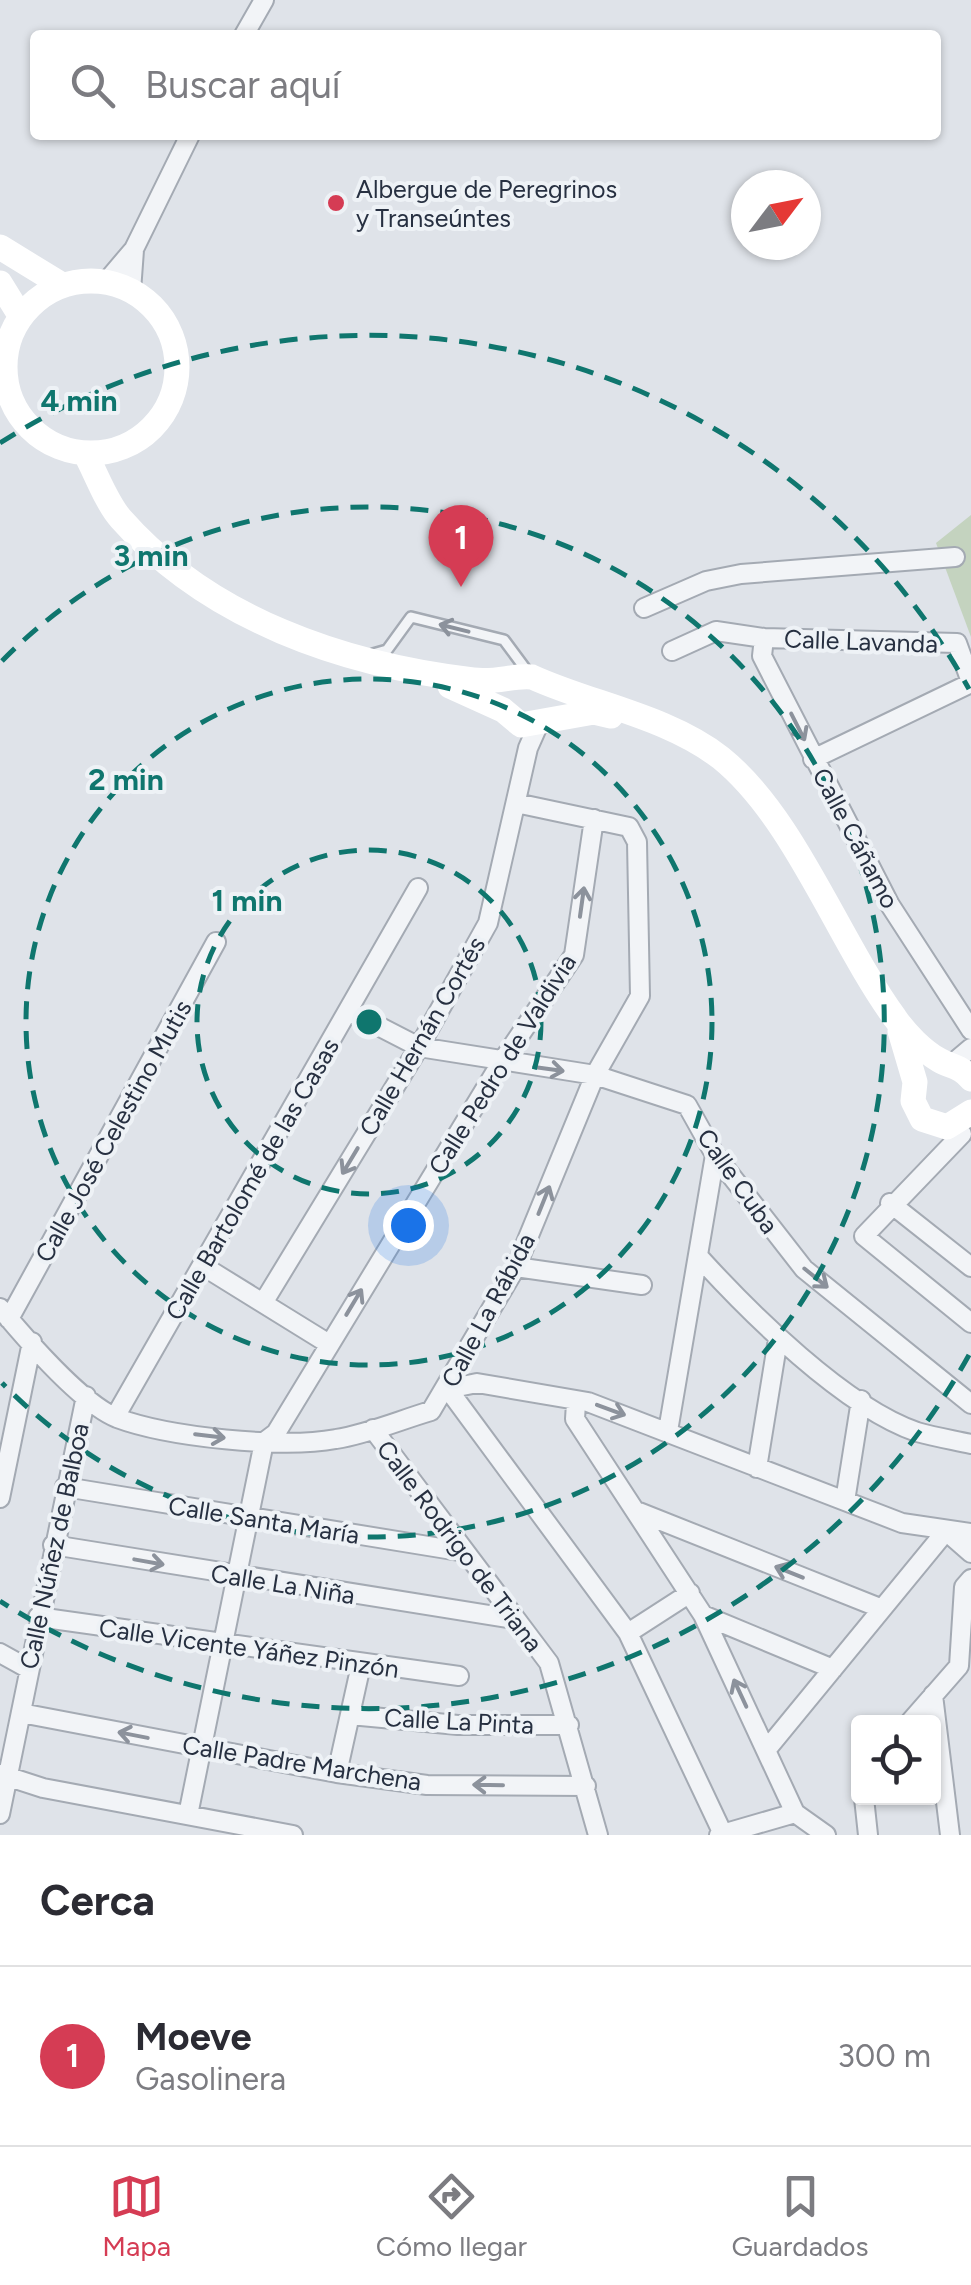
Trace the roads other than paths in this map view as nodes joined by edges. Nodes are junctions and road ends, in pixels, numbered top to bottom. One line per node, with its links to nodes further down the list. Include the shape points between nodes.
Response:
1 (264, 0): 2 (street)
2 (247, 30)
3 (188, 140): 5 (street)
4 (0, 248): 8 (main road)
5 (134, 249): 6 (street); 9 (street)
6 (106, 282): 8 (main road); 9 (main road)
7 (0, 283): 10 (main road)
8 (62, 285): 10 (main road)
9 (131, 291): 12 (main road, via 158,312 172,337 174,391 143,436)
10 (20, 318): 11 (main road)
11 (2, 380): 13 (main road, via 32,430)
12 (113, 450): 13 (main road); 14 (main road)
13 (84, 453): 14 (main road)
14 (112, 500): 19 (main road, via 118,517 206,594 289,636)
15 (954, 557): 16 (street, via 741,574)
16 (644, 608)
17 (764, 638): 18 (street, Calle Lavanda, via 716,631); 22 (street, Calle Lavanda, via 958,643); 25 (street, Calle Cáñamo, one-way to 25, via 762,656)
18 (672, 650)
19 (362, 658): 20 (main road); 21 (lane, one-way to 19, via 504,640 411,617 388,650)
20 (438, 677): 21 (main road); 23 (main road)
21 (529, 682): 23 (main road, via 550,703); 23 (main road, via 502,693); 24 (main road)
22 (971, 683): 25 (street)
23 (526, 725): 24 (main road, via 594,712); 26 (street, Calle Hernán Cortés)
24 (660, 726): 31 (main road, via 720,757 768,806)
25 (813, 759): 32 (street, Calle Cáñamo, via 890,905)
26 (516, 803): 27 (street, Calle La Rábida); 33 (street, Calle Hernán Cortés, via 488,924)
27 (594, 819): 34 (street, Calle Pedro de Valdivia, one-way to 27, via 574,954); 36 (street, Calle La Rábida, via 630,827 638,842 640,996)
28 (418, 888): 30 (street, Calle Bartolomé de las Casas)
29 (216, 942): 47 (street, Calle José Celestino Mutis)
30 (349, 1011): 33 (street, Calle Cuba); 42 (street, Calle Bartolomé de las Casas)
31 (897, 1022): 35 (main road); 37 (main road)
32 (971, 1028)
33 (418, 1047): 34 (street, Calle Cuba); 46 (street, Calle Hernán Cortés, one-way to 46)
34 (501, 1063): 36 (street, Calle Cuba, one-way to 36); 51 (street, Calle Pedro de Valdivia, one-way to 34)
35 (959, 1063): 37 (main road, via 921,1072)
36 (595, 1075): 39 (street, Calle Cuba, via 687,1106); 43 (street, Calle La Rábida, one-way to 36)
37 (915, 1082): 38 (main road, via 912,1101 922,1118 940,1127)
38 (965, 1127): 40 (street)
39 (715, 1155): 41 (street); 56 (street, Calle Cuba, one-way to 56, via 804,1269)
40 (890, 1204): 44 (street); 48 (street, via 864,1236)
41 (699, 1256): 49 (street); 59 (street)
42 (202, 1266): 46 (street); 57 (street, Calle Bartolomé de las Casas)
43 (516, 1267): 45 (street); 52 (street, Calle La Rábida)
44 (971, 1267)
45 (642, 1285)
46 (263, 1303): 51 (street)
47 (5, 1314): 50 (street)
48 (971, 1322)
49 (778, 1339): 54 (street); 62 (street)
50 (32, 1342): 53 (street); 64 (street)
51 (329, 1344): 60 (street, Calle Pedro de Valdivia, via 276,1433)
52 (448, 1389): 55 (street, via 477,1383); 58 (street, Calle La Rábida, via 432,1411); 80 (street)
53 (86, 1396): 57 (street); 63 (street, Calle Núñez de Balboa)
54 (861, 1400): 61 (street, via 915,1431); 65 (street)
55 (576, 1403): 59 (street, one-way to 59); 66 (street, via 576,1419)
56 (971, 1404)
57 (115, 1417): 60 (street, Calle La Rábida, one-way to 60)
58 (372, 1429): 60 (street, Calle La Rábida, via 336,1440); 71 (street, Calle Rodrigo de Triana)
59 (668, 1431): 62 (street)
60 (264, 1442): 67 (street)
61 (971, 1444)
62 (757, 1468): 65 (street)
63 (64, 1487): 67 (street, Calle Santa María); 70 (street, Calle Núñez de Balboa)
64 (0, 1498)
65 (845, 1501): 68 (street)
66 (639, 1512): 75 (street); 76 (street, one-way to 66)
67 (248, 1518): 71 (street, Calle Santa María); 73 (street)
68 (946, 1532): 69 (street); 72 (street); 76 (street)
69 (971, 1534)
70 (52, 1545): 73 (street, Calle La Niña, one-way to 73); 78 (street, Calle Núñez de Balboa)
71 (464, 1552): 79 (street, Calle Rodrigo de Triana)
72 (971, 1554)
73 (234, 1577): 79 (street, Calle La Niña); 81 (street)
74 (971, 1578): 87 (street, via 964,1587 959,1666)
75 (690, 1593): 77 (street); 80 (street)
76 (880, 1608): 85 (street)
77 (703, 1615): 85 (street); 93 (street, one-way to 77)
78 (38, 1618): 81 (street, Calle Vicente Yáñez Pinzón); 84 (street, Calle Núñez de Balboa)
79 (514, 1619): 91 (street, Calle Rodrigo de Triana, via 549,1663)
80 (628, 1634): 103 (street)
81 (222, 1646): 83 (street, Calle Vicente Yáñez Pinzón); 92 (street)
82 (0, 1653): 84 (street)
83 (360, 1666): 86 (street, Calle Vicente Yáñez Pinzón); 89 (street)
84 (27, 1668): 88 (street, Calle Núñez de Balboa)
85 (833, 1668): 93 (street)
86 (459, 1676)
87 (934, 1695): 90 (street); 106 (street)
88 (21, 1713): 92 (street, Calle Padre Marchena, one-way to 88); 95 (street, Calle Núñez de Balboa)
89 (350, 1715): 91 (street, Calle La Pinta, via 458,1725); 94 (street)
90 (916, 1715)
91 (569, 1725): 96 (street, Calle Rodrigo de Triana)
92 (202, 1748): 94 (street, Calle Padre Marchena); 100 (street)
93 (767, 1748): 98 (street)
94 (337, 1774): 96 (street, Calle Padre Marchena, one-way to 94, via 428,1784)
95 (4, 1776): 99 (street, Calle Núñez de Balboa); 100 (street)
96 (586, 1786): 102 (street, Calle Rodrigo de Triana)
97 (865, 1805): 105 (street)
98 (795, 1813): 103 (street); 104 (street)
99 (0, 1814)
100 (188, 1815): 101 (street)
101 (293, 1835)
102 (598, 1835)
103 (721, 1835)
104 (826, 1835)
105 (868, 1835)
106 (950, 1835)

